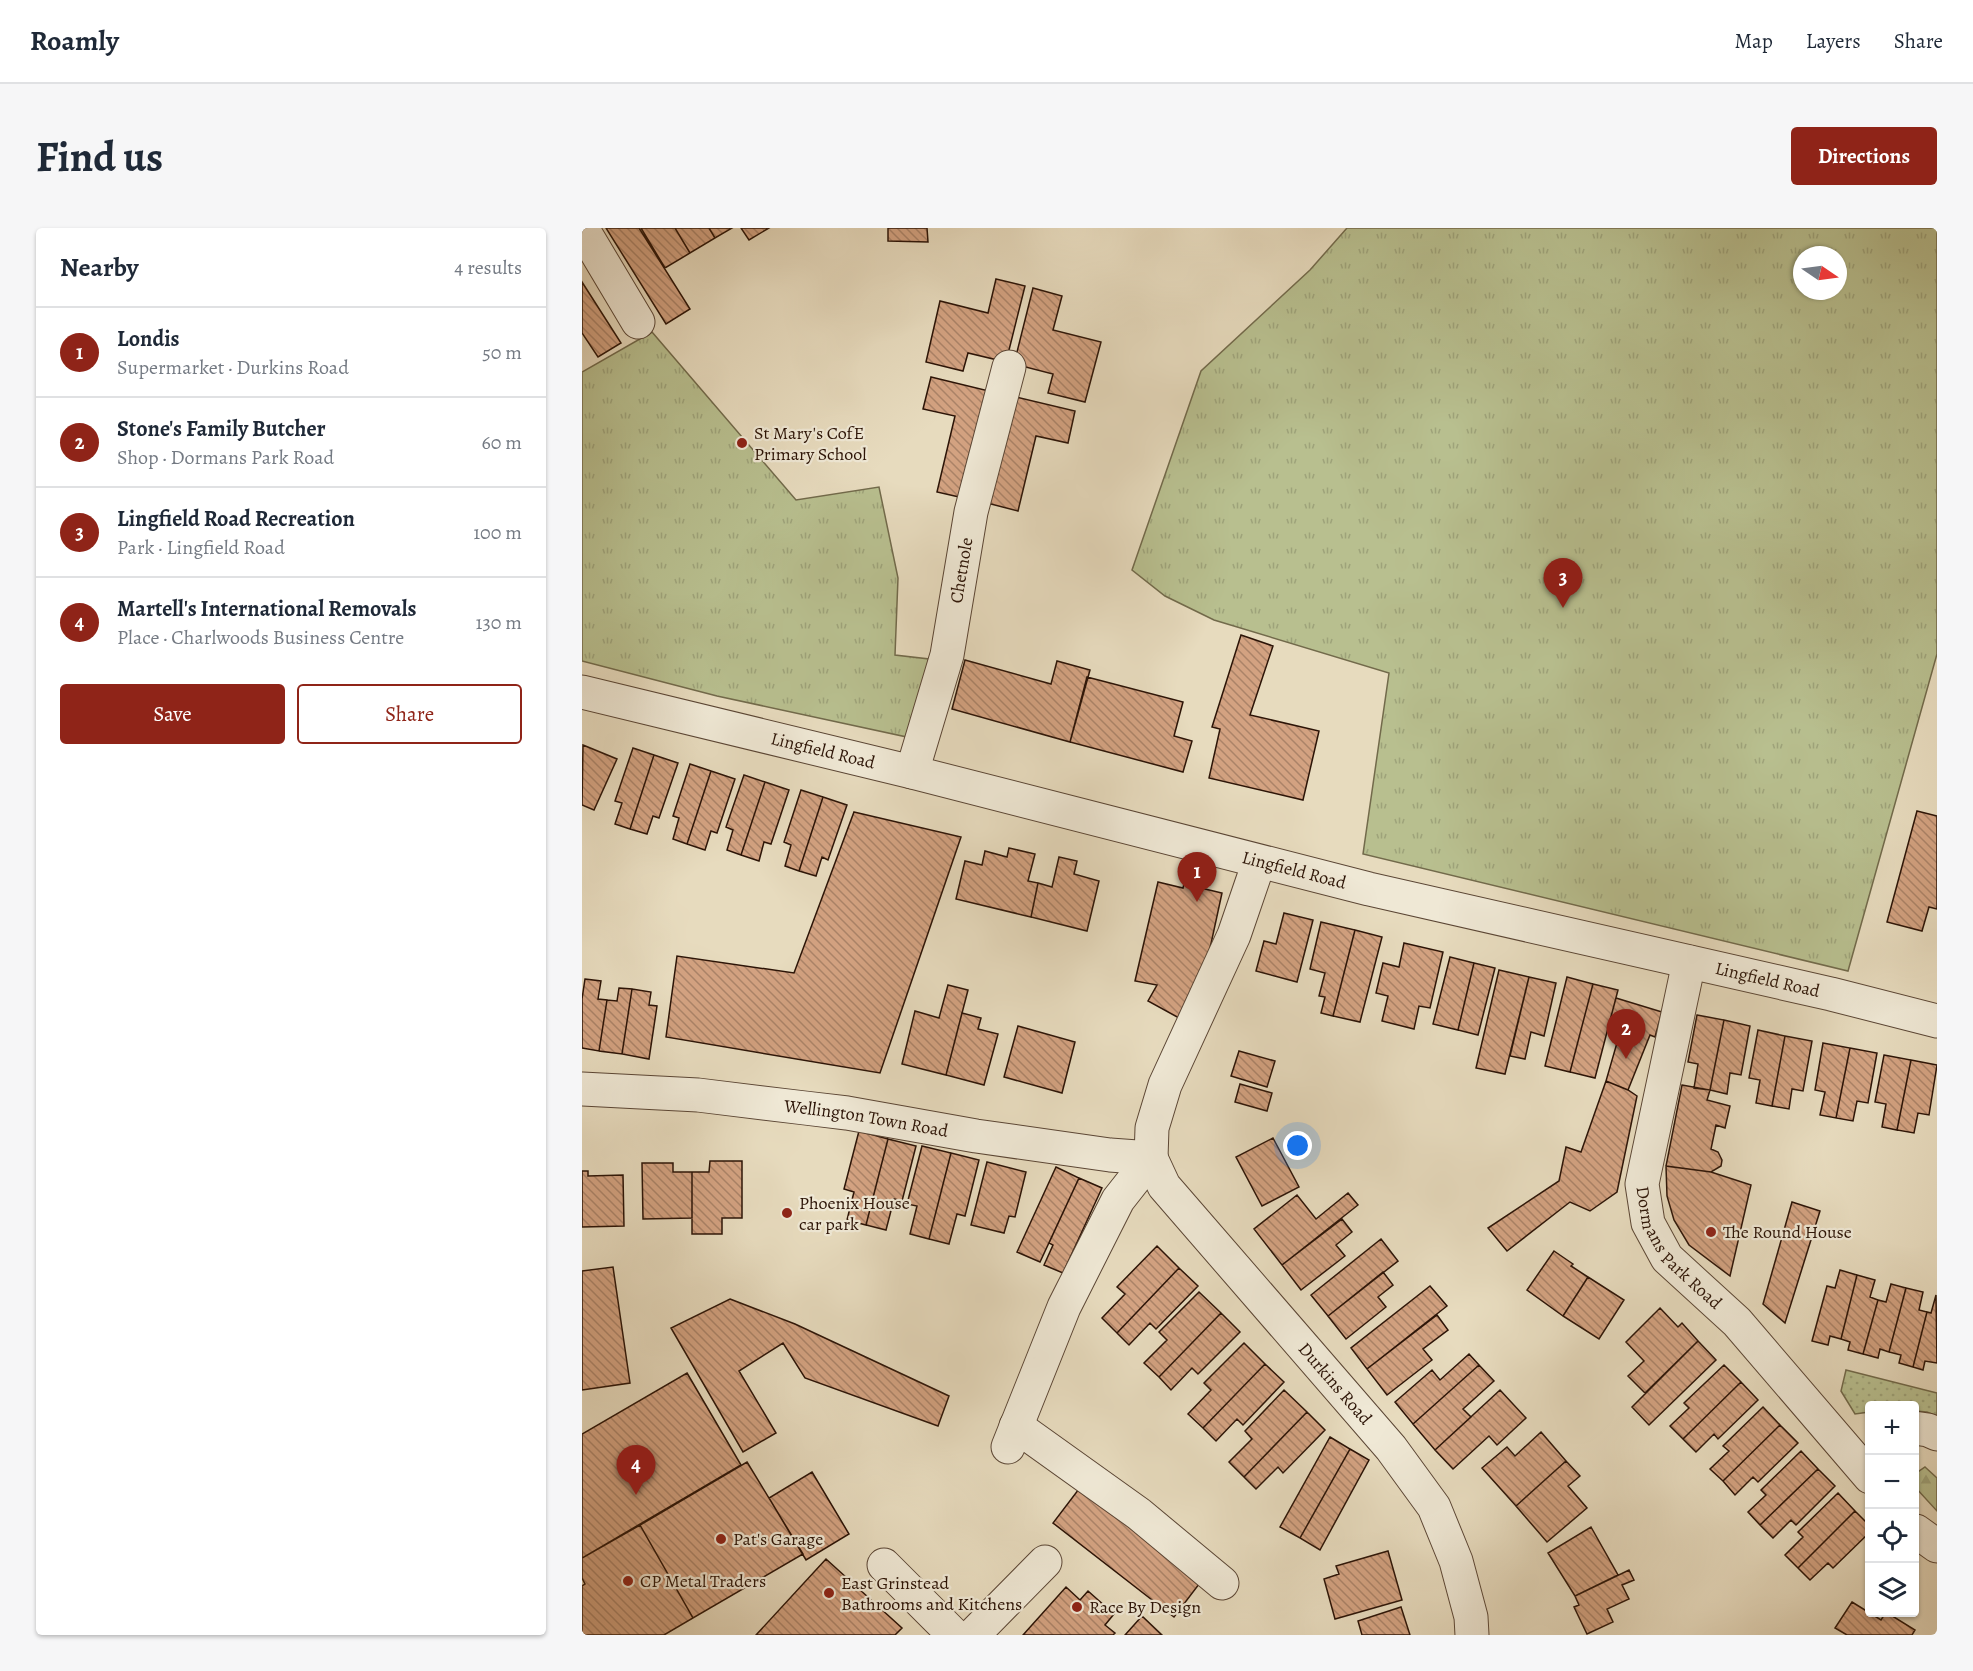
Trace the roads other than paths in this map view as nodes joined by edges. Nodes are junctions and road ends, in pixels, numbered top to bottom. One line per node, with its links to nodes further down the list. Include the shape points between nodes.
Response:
1 (582, 228): 2 (street)
2 (638, 322)
3 (1009, 367): 5 (street, Chetnole, via 971,512 947,655)
4 (582, 692): 5 (street, Lingfield Road)
5 (912, 772): 6 (street, Lingfield Road)
6 (1259, 862): 7 (street, Lingfield Road); 10 (street, Durkins Road, via 1234,935 1165,1085 1152,1128)
7 (1689, 962): 8 (street, Lingfield Road); 13 (street, Dormans Park Road, via 1642,1184 1648,1223 1667,1258 1737,1322)
8 (1937, 1021)
9 (582, 1089): 10 (street, Wellington Town Road, via 698,1095 816,1109 976,1136)
10 (1151, 1158): 16 (street, via 1113,1209 1064,1307 1012,1436 1139,1514); 19 (street, Durkins Road, via 1164,1186 1391,1448 1434,1507 1456,1561)
11 (1919, 1429): 12 (street)
12 (1937, 1434)
13 (1864, 1460)
14 (1045, 1562): 18 (street)
15 (884, 1565): 17 (street)
16 (1222, 1583)
17 (954, 1635)
18 (973, 1635)
19 (1472, 1635)

